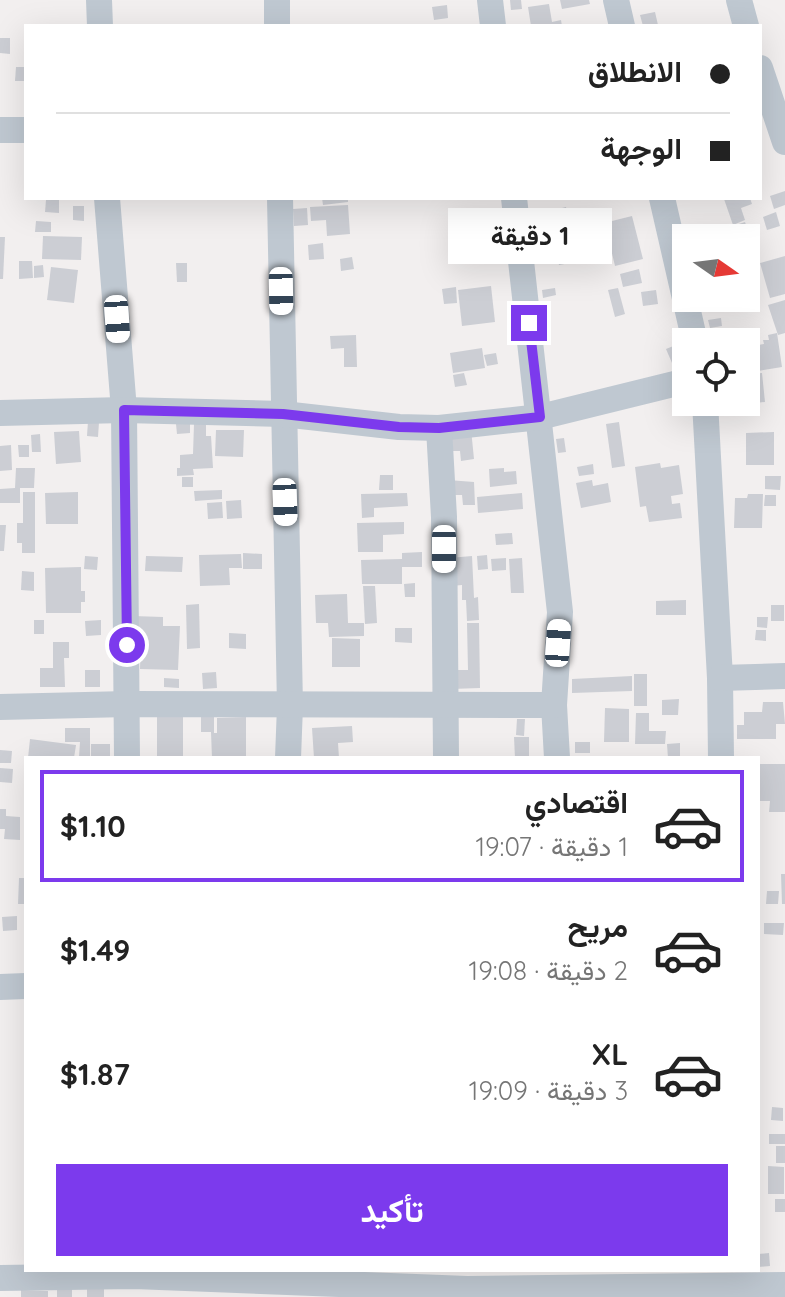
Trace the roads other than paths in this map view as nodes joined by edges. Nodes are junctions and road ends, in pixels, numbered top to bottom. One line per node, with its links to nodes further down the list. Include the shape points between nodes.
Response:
1 (99, 0): 6 (street)
2 (277, 0): 7 (street)
3 (490, 0): 8 (street)
4 (616, 0): 9 (street)
5 (739, 0): 10 (street)
6 (100, 24)
7 (277, 24)
8 (493, 24)
9 (622, 24)
10 (745, 24)
11 (762, 74): 14 (street)
12 (0, 130): 13 (street)
13 (24, 130)
14 (785, 142)
15 (107, 200): 21 (street)
16 (280, 200): 23 (street)
17 (514, 200): 25 (street)
18 (662, 200): 19 (street)
19 (692, 328)
20 (672, 384): 25 (street)
21 (124, 410): 22 (street); 23 (street); 29 (street)
22 (0, 413)
23 (283, 414): 26 (street); 31 (street)
24 (706, 416): 28 (street)
25 (540, 417): 26 (street); 30 (street, via 560,612)
26 (439, 428): 32 (street)
27 (785, 676): 28 (street)
28 (720, 678): 38 (street)
29 (128, 704): 31 (street); 33 (street); 34 (street)
30 (554, 705): 32 (street); 37 (street)
31 (290, 706): 32 (street); 35 (street)
32 (444, 706): 36 (street)
33 (0, 707)
34 (127, 756)
35 (288, 756)
36 (446, 756)
37 (557, 756)
38 (721, 756)
39 (24, 986): 40 (street)
40 (0, 987)
41 (0, 1278): 42 (street)
42 (135, 1281): 43 (street)
43 (307, 1283): 45 (street)
44 (715, 1284): 46 (street); 47 (street)
45 (467, 1285): 46 (street)
46 (627, 1285)
47 (785, 1285)

